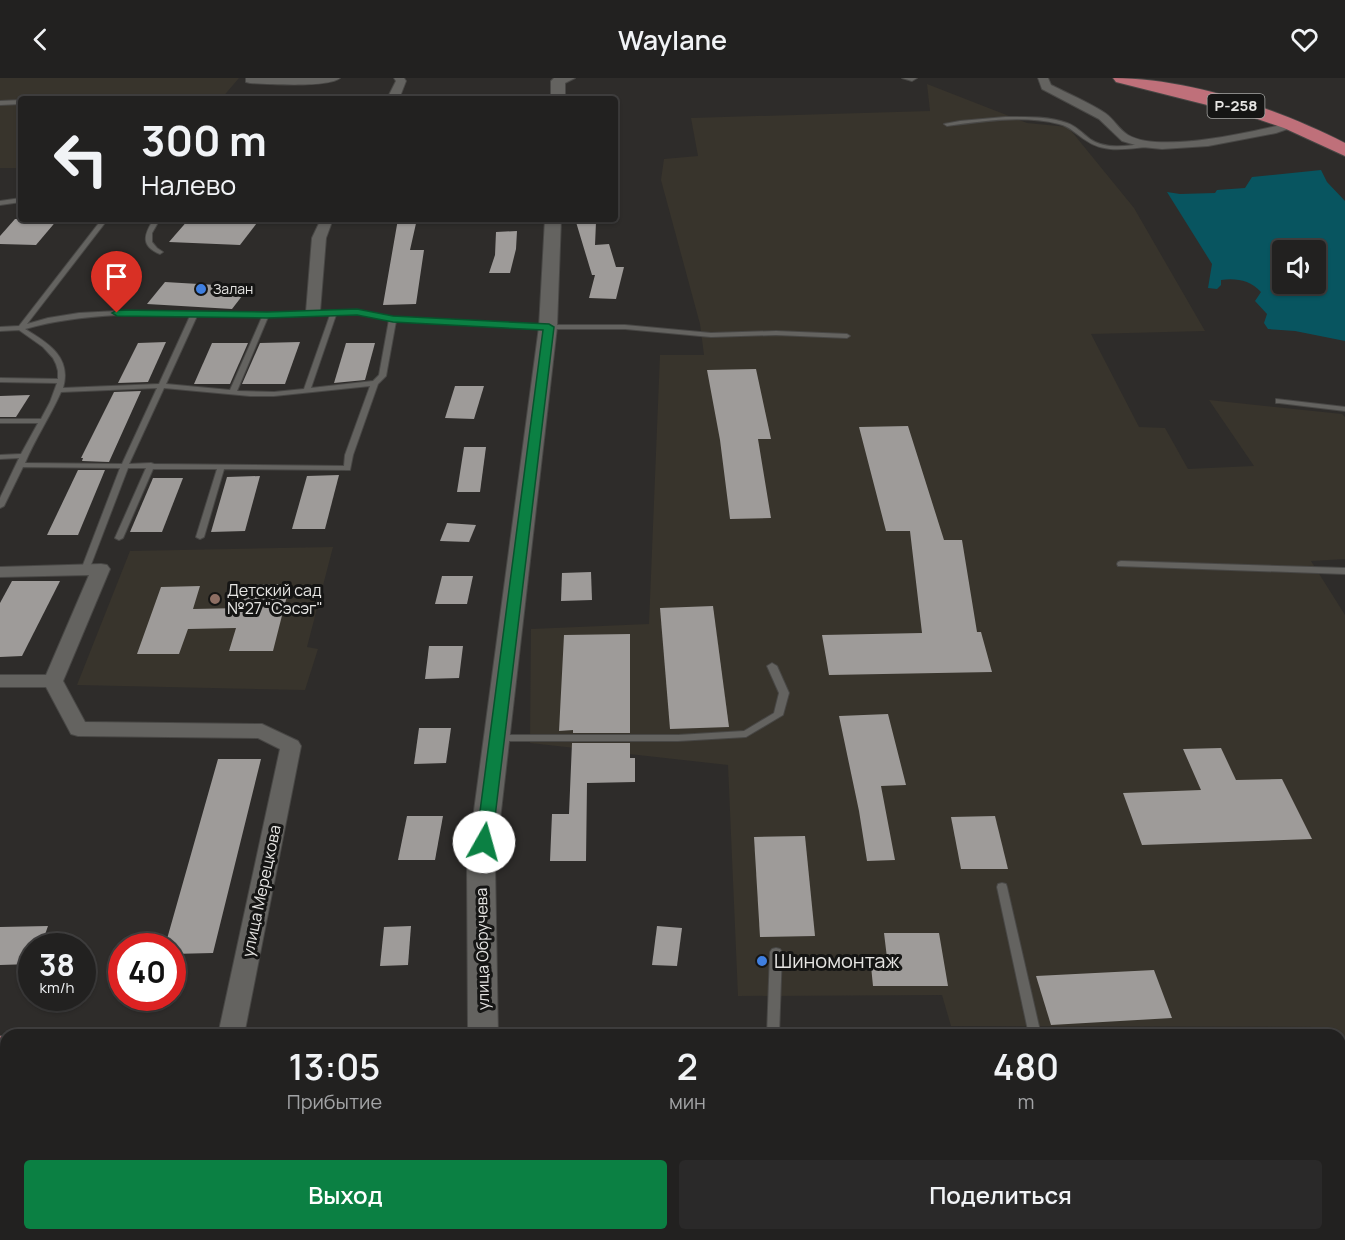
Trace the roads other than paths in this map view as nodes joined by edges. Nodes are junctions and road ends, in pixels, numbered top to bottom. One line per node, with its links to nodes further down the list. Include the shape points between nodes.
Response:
1 (334, 78): 8 (street)
2 (399, 78): 9 (street)
3 (568, 78): 10 (street, via 558,81)
4 (907, 78): 5 (street)
5 (912, 78)
6 (1043, 78): 15 (street, via 1046,87 1099,115 1122,136)
7 (1122, 78): 14 (highway, Р-258, via 1211,98)
8 (249, 79)
9 (394, 96)
10 (558, 96)
11 (18, 102): 12 (lane)
12 (0, 103)
13 (947, 124): 15 (lane, via 1035,119 1064,124 1094,144 1119,148)
14 (1293, 125): 15 (street, via 1231,138); 16 (highway, Р-258)
15 (1146, 145)
16 (1345, 150)
17 (18, 200): 18 (lane)
18 (0, 203)
19 (103, 222): 30 (lane)
20 (155, 222): 23 (lane, via 147,239)
21 (326, 222): 24 (street, via 319,238)
22 (553, 222): 29 (street, улица Обручева)
23 (160, 252)
24 (313, 312): 25 (lane); 27 (lane)
25 (334, 312): 28 (lane); 38 (lane)
26 (195, 313): 27 (lane); 30 (lane, via 79,315); 36 (lane)
27 (267, 315): 39 (lane)
28 (393, 319): 29 (lane); 35 (lane, via 382,376)
29 (549, 327): 32 (lane, via 636,328 711,335); 59 (street, улица Обручева)
30 (20, 328): 31 (lane); 34 (lane, via 57,358 62,372)
31 (0, 329)
32 (847, 336)
33 (0, 380): 34 (lane)
34 (59, 381): 37 (lane)
35 (375, 383): 38 (lane); 48 (lane, via 347,468)
36 (161, 386): 37 (lane); 39 (lane); 46 (lane)
37 (58, 390): 43 (lane)
38 (307, 390): 39 (lane, via 274,394)
39 (234, 392)
40 (1279, 401): 41 (lane)
41 (1345, 409)
42 (0, 421): 43 (lane)
43 (44, 421): 45 (lane)
44 (0, 457): 45 (lane)
45 (23, 461): 46 (lane); 49 (lane)
46 (125, 465): 47 (lane); 53 (lane)
47 (151, 465): 48 (lane); 51 (lane)
48 (221, 468): 50 (lane)
49 (0, 506)
50 (200, 537)
51 (119, 538)
52 (1121, 564): 54 (lane)
53 (85, 570): 55 (street); 58 (street, via 101,569)
54 (1345, 571)
55 (0, 572)
56 (772, 666): 59 (lane, via 784,693 778,715 746,734)
57 (0, 681): 58 (street)
58 (52, 681): 62 (street, улица Мерецкова, via 78,729 262,730 291,746)
59 (497, 738): 63 (street, улица Обручева, via 481,863)
60 (1002, 887): 65 (lane)
61 (776, 952): 64 (lane)
62 (232, 1029)
63 (483, 1029)
64 (773, 1029)
65 (1034, 1029)

